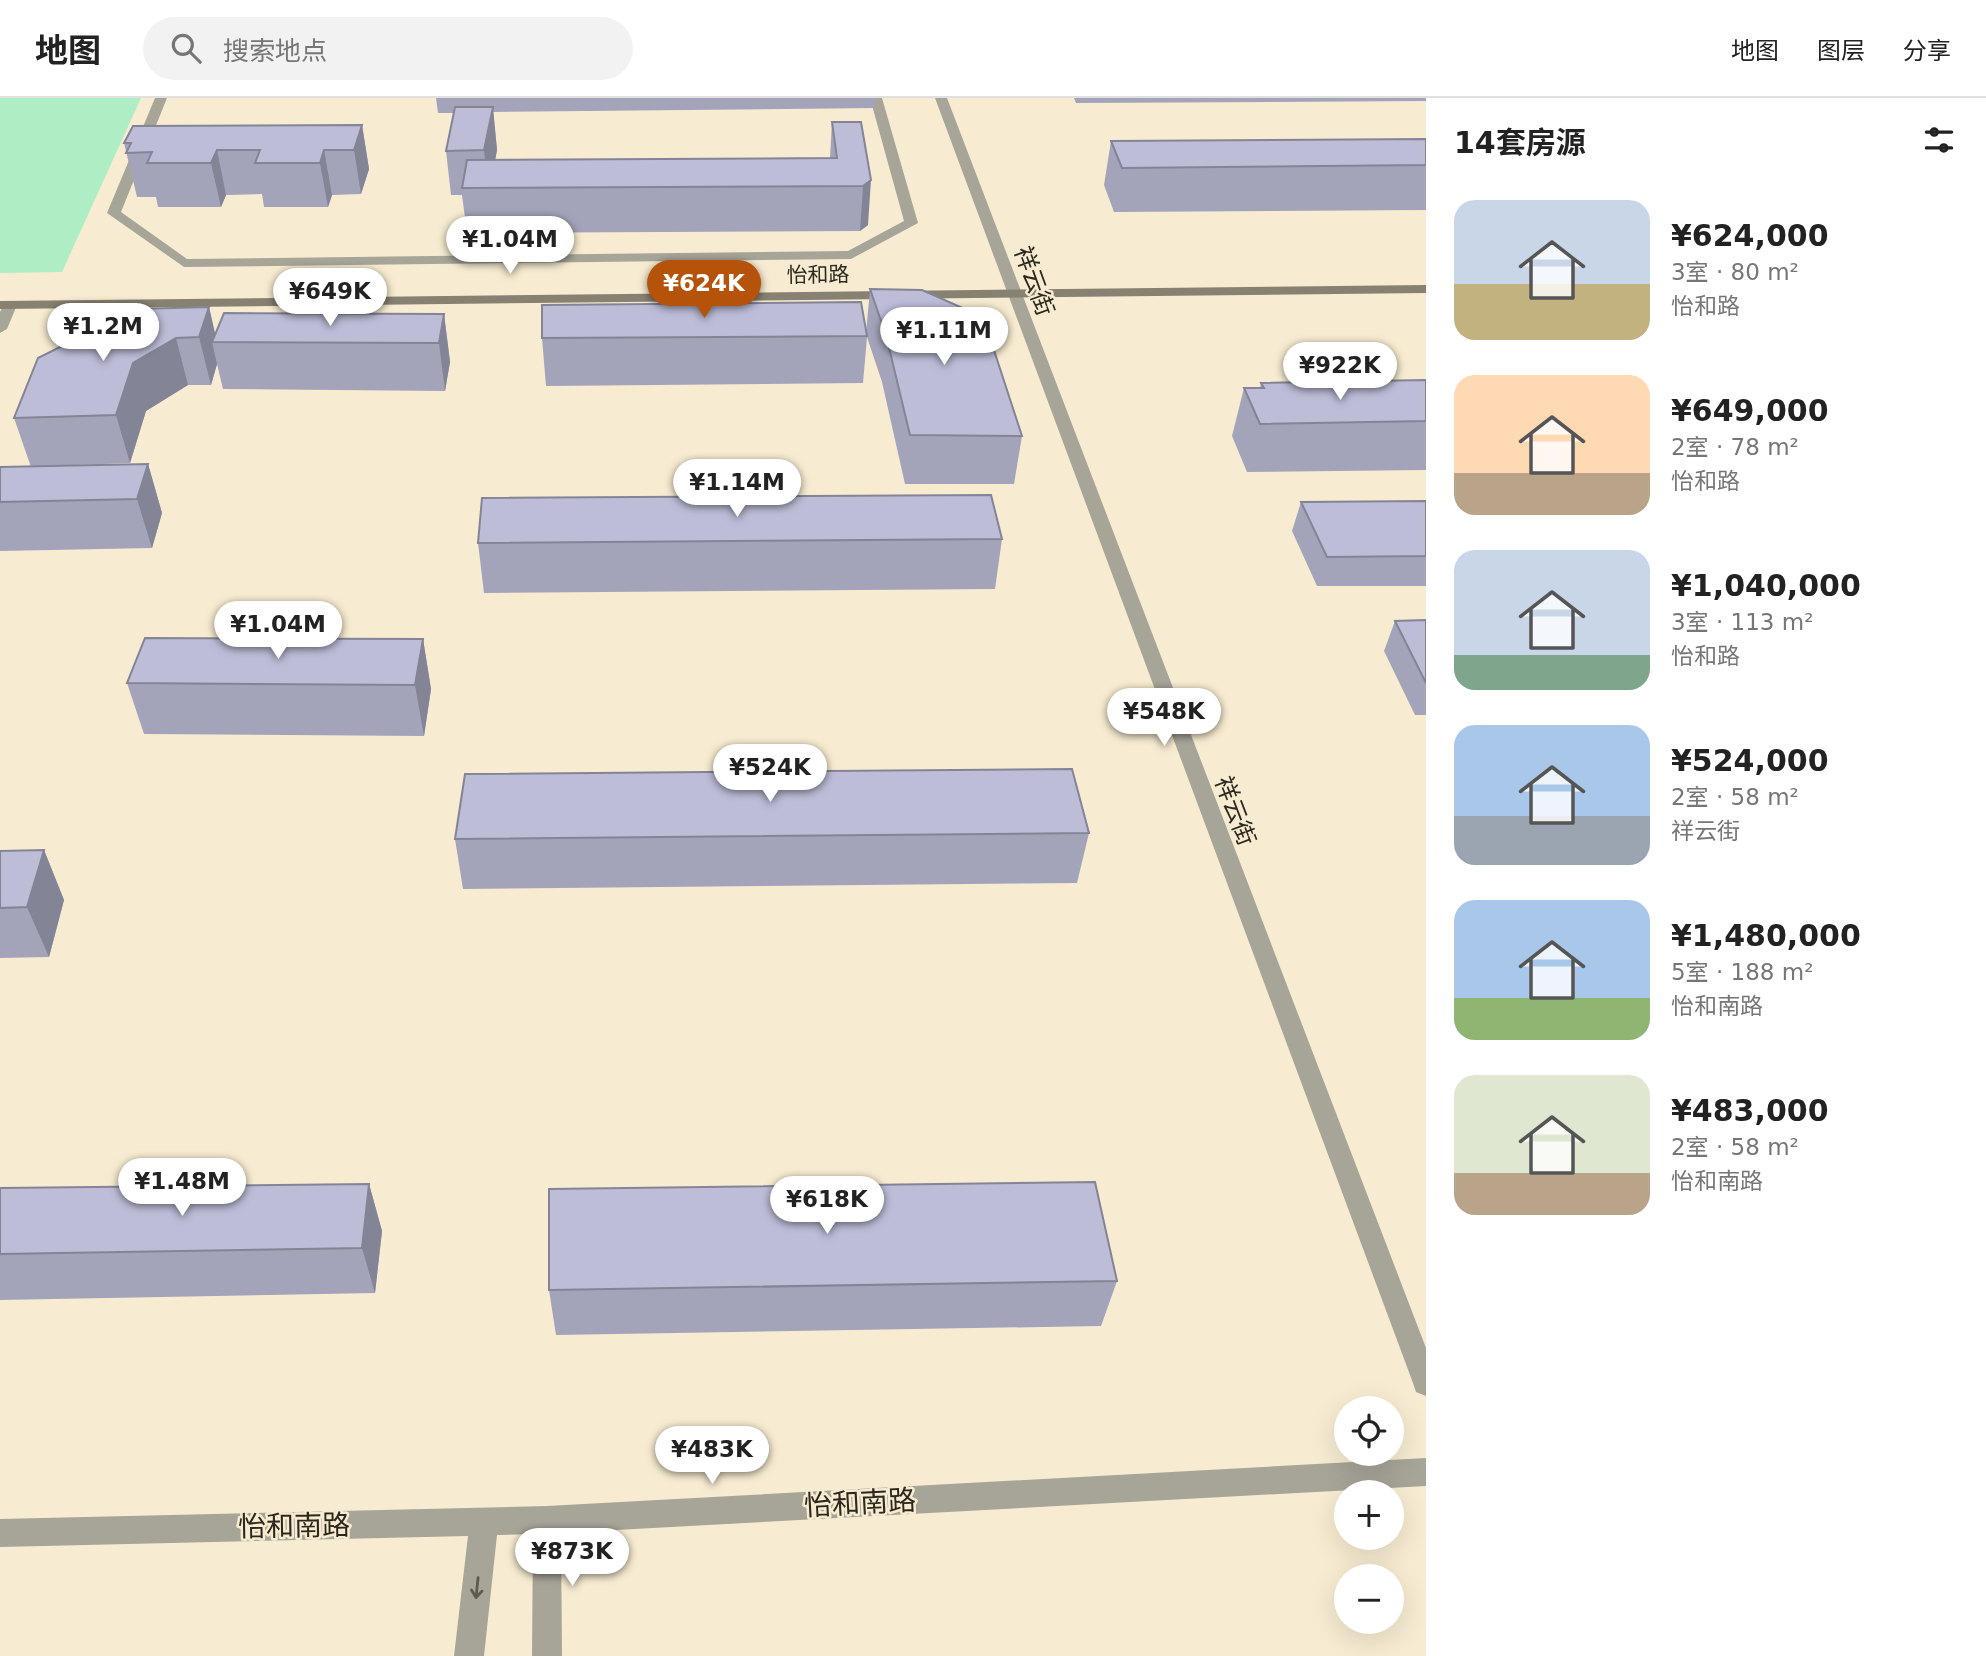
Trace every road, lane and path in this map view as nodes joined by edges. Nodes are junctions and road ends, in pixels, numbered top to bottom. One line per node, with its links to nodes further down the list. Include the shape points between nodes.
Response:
1 (160, 98): 2 (street, via 114,213 184,263 851,256 911,223)
2 (876, 98)
3 (941, 98): 5 (street, 祥云街)
4 (1426, 289): 5 (street, 怡和路)
5 (1013, 294): 6 (street, 怡和路); 8 (street, 祥云街)
6 (5, 305): 7 (street)
7 (0, 329)
8 (1426, 1383)
9 (1426, 1472): 10 (street, 怡和南路)
10 (547, 1520): 11 (street, 怡和南路); 14 (street)
11 (484, 1521): 12 (street, 怡和南路); 13 (street, one-way to 13)
12 (0, 1533)
13 (469, 1656)
14 (547, 1656)

